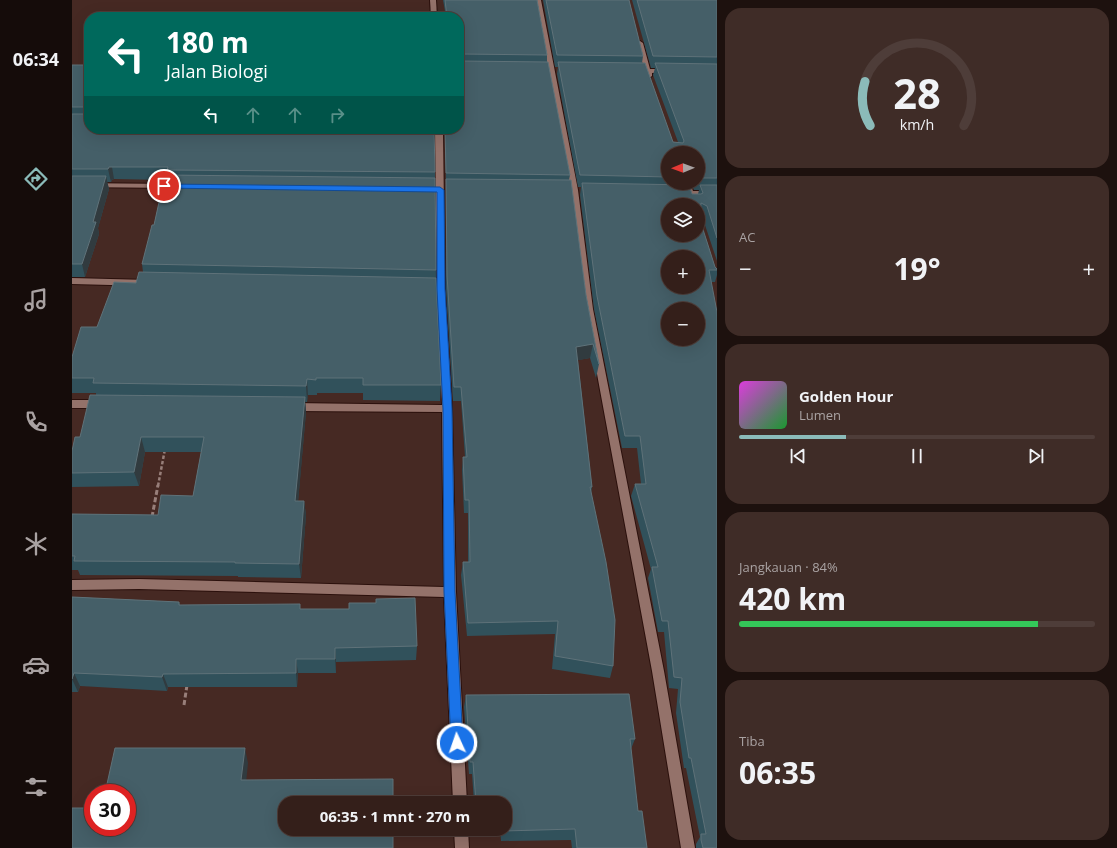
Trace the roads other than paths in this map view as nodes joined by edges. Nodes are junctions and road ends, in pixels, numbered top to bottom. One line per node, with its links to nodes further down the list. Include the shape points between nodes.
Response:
1 (433, 0): 3 (street)
2 (538, 0): 28 (street, via 574,190 589,309 658,671)
3 (434, 12)
4 (638, 36): 6 (street)
5 (631, 71): 6 (street)
6 (647, 71): 7 (street); 8 (street)
7 (678, 72)
8 (652, 86)
9 (439, 134): 22 (street, via 437,289)
10 (72, 185): 11 (street)
11 (182, 186)
12 (689, 190): 15 (street)
13 (667, 193): 15 (street)
14 (717, 193): 15 (street)
15 (690, 194): 16 (street)
16 (691, 198)
17 (72, 281): 18 (street)
18 (158, 283)
19 (72, 404): 20 (street)
20 (111, 404)
21 (283, 406): 22 (street)
22 (447, 409): 24 (street)
23 (72, 585): 24 (street, via 139,584)
24 (450, 592): 25 (street)
25 (460, 796)
26 (461, 836): 27 (street)
27 (462, 848)
28 (688, 848)

